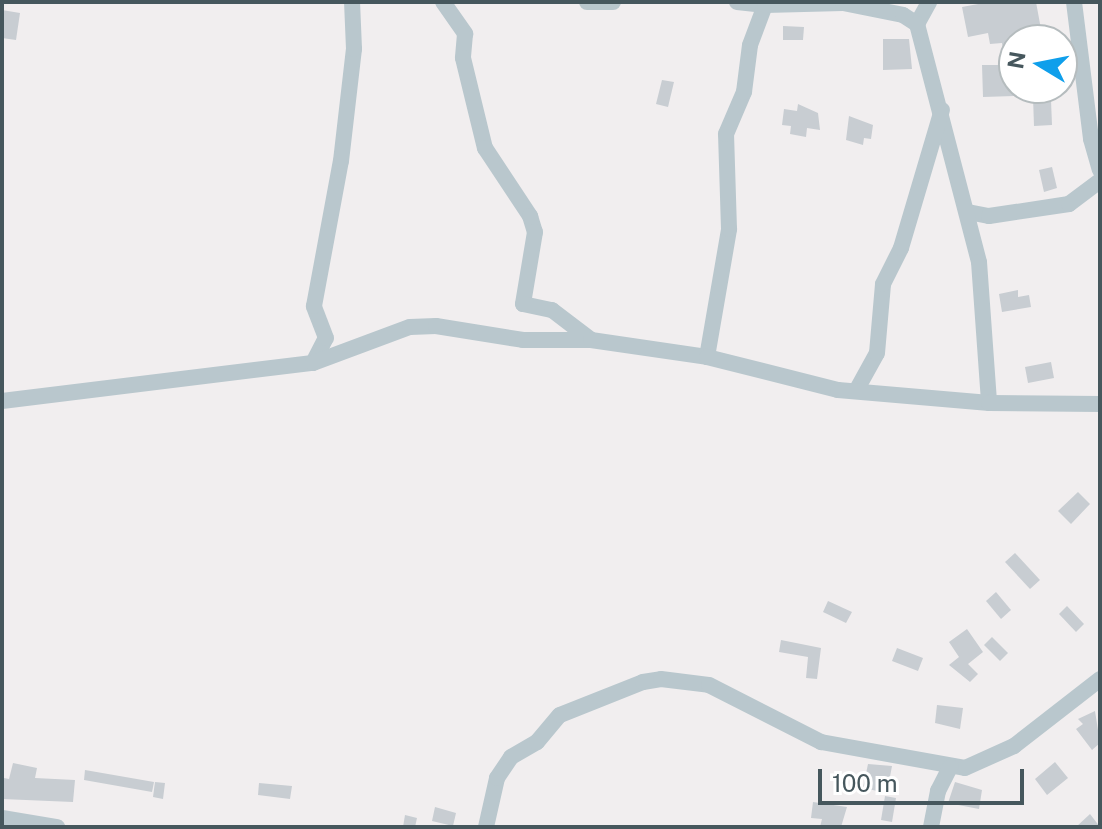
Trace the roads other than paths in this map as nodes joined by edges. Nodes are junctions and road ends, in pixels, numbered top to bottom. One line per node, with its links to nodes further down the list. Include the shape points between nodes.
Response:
1 (352, 2): 16 (street, via 354,49 341,161 314,306 326,338)
2 (587, 2): 3 (street)
3 (613, 2)
4 (737, 2): 7 (street)
5 (929, 2): 9 (street)
6 (1074, 2): 11 (street, via 1091,139)
7 (765, 5): 9 (street, via 843,3 903,15); 15 (street, via 750,45 744,92 726,134 729,229)
8 (452, 6): 14 (street, via 465,34 463,58 485,148 530,216 537,241 523,304 552,310)
9 (917, 24): 10 (street)
10 (942, 109): 13 (street); 17 (street, via 901,248 883,284 877,353)
11 (1100, 170)
12 (1100, 181): 13 (street, via 1069,204 989,216)
13 (968, 212): 19 (street, via 979,262)
14 (591, 340): 15 (street); 16 (street, via 523,340 410,327)
15 (707, 357): 17 (street)
16 (313, 363): 18 (street)
17 (856, 391): 19 (street)
18 (2, 401)
19 (989, 403): 20 (street)
20 (1100, 404)
21 (1100, 679): 23 (street, via 994,759)
22 (928, 762): 23 (street); 24 (street, via 936,770); 27 (street, via 821,742 709,685 661,679 560,715 537,742 502,767)
23 (950, 767): 24 (street)
24 (938, 791): 28 (street)
25 (2, 818): 26 (street)
26 (57, 827)
27 (486, 827)
28 (931, 827)

